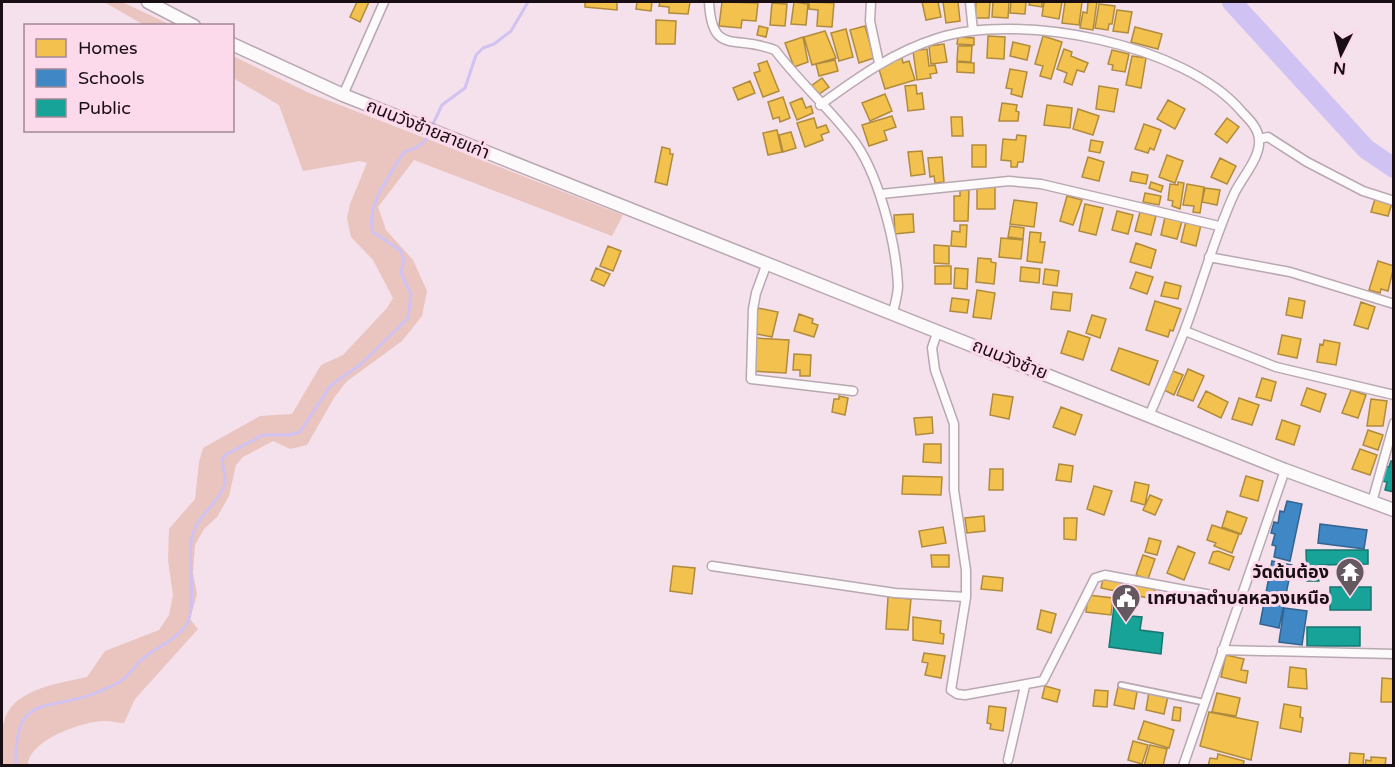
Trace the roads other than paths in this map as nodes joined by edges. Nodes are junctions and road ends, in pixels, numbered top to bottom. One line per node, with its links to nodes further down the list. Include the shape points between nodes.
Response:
1 (148, 2): 6 (main road)
2 (384, 2): 10 (street)
3 (709, 2): 11 (street, via 713,32 721,39 775,50)
4 (871, 2): 9 (street, via 870,21)
5 (970, 2): 7 (street)
6 (190, 24)
7 (973, 31): 9 (street, via 938,38); 12 (street, via 1064,34 1148,53 1213,84 1254,126)
8 (234, 45): 10 (main road, ถนนวังซ้ายสายเก่า)
9 (879, 63): 11 (street)
10 (343, 95): 15 (main road, ถนนวังซ้ายสายเก่า)
11 (820, 105): 13 (street, via 852,137)
12 (1259, 139): 14 (street, via 1268,137 1363,191); 16 (street, via 1255,156)
13 (880, 194): 16 (street, via 997,182 1041,184); 20 (street, via 898,288)
14 (1394, 201)
15 (626, 207): 18 (main road, ถนนวังซ้าย)
16 (1220, 226): 17 (street)
17 (1209, 257): 19 (street, via 1290,272); 22 (street)
18 (767, 263): 20 (main road, ถนนวังซ้าย); 23 (street, via 753,309 751,379)
19 (1394, 304)
20 (893, 312): 21 (main road, ถนนวังซ้าย)
21 (938, 330): 25 (main road, ถนนวังซ้าย); 31 (street, via 932,348 954,424 954,490 966,570)
22 (1185, 331): 24 (street, via 1276,367); 25 (street)
23 (853, 391)
24 (1394, 395)
25 (1149, 416): 27 (main road, ถนนวังซ้าย)
26 (1394, 423): 28 (street)
27 (1285, 470): 28 (main road, ถนนวังซ้าย); 32 (street)
28 (1372, 502): 29 (main road, ถนนวังซ้าย)
29 (1394, 510)
30 (712, 566): 31 (street, via 894,593)
31 (966, 597): 36 (street, via 951,690 965,695)
32 (1238, 600): 33 (street); 36 (street, via 1105,574 1095,578 1043,681)
33 (1222, 650): 34 (street); 37 (street)
34 (1394, 654)
35 (1121, 685): 37 (lane)
36 (1025, 686): 38 (street)
37 (1203, 702): 39 (street)
38 (1008, 760)
39 (1183, 765)

